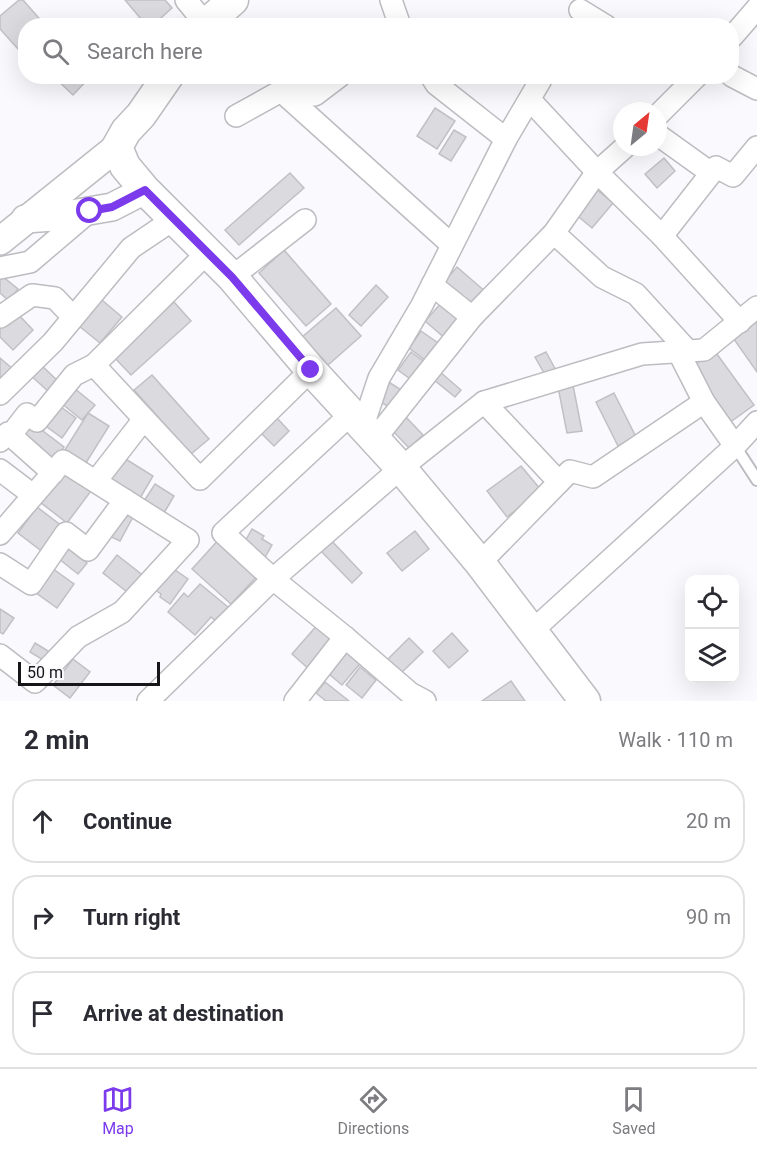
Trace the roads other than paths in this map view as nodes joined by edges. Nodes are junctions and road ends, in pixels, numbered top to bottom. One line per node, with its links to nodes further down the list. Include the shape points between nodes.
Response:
1 (186, 0): 5 (street)
2 (233, 0): 6 (main road)
3 (391, 0): 7 (street)
4 (757, 8): 8 (street)
5 (200, 18)
6 (211, 18)
7 (397, 18)
8 (739, 30)
9 (739, 79): 15 (street)
10 (162, 84): 22 (main road)
11 (329, 84): 16 (street, via 315,95)
12 (436, 84): 20 (street)
13 (539, 84): 17 (street)
14 (689, 84): 18 (street)
15 (757, 88)
16 (281, 91): 19 (street); 35 (street)
17 (530, 100): 20 (street); 25 (street)
18 (667, 106)
19 (236, 116)
20 (506, 139): 35 (street)
21 (667, 141): 26 (street)
22 (117, 147): 27 (main road, via 124,166); 29 (street)
23 (757, 147): 26 (street, via 733,176 716,167)
24 (615, 156): 25 (street)
25 (597, 172): 32 (street); 33 (street)
26 (711, 173): 33 (street)
27 (145, 190): 28 (street, via 112,207); 30 (main road)
28 (90, 211): 29 (street); 37 (street, via 30,262)
29 (25, 219): 34 (street)
30 (174, 219): 36 (main road); 42 (street, via 130,248)
31 (305, 220): 38 (street)
32 (554, 233): 43 (street); 45 (street, via 602,277 636,294)
33 (662, 236): 44 (street)
34 (0, 241)
35 (452, 245): 39 (street)
36 (208, 252): 38 (main road); 46 (street)
37 (0, 268)
38 (232, 277): 47 (main road)
39 (432, 285): 43 (street); 53 (street, via 379,378)
40 (757, 307): 44 (street)
41 (0, 317): 42 (street, via 32,295 55,298)
42 (73, 317): 48 (street)
43 (472, 317): 53 (street)
44 (740, 322): 45 (street, via 704,350)
45 (683, 351): 49 (street, via 642,354); 50 (street)
46 (94, 365): 51 (street); 54 (street, via 74,375 37,421 27,414)
47 (311, 370): 51 (street, via 200,479); 53 (main road)
48 (0, 394)
49 (484, 402): 56 (street); 61 (street)
50 (704, 402): 55 (street); 61 (street, via 593,477 570,471)
51 (144, 419): 60 (street)
52 (757, 422): 55 (street)
53 (363, 427): 56 (main road); 67 (street, via 223,533)
54 (5, 439): 58 (street)
55 (735, 446): 59 (lane); 68 (street)
56 (401, 468): 65 (main road); 67 (street)
57 (0, 470): 62 (street)
58 (53, 473): 60 (street, via 63,461); 62 (street)
59 (757, 480)
60 (96, 481): 63 (street)
61 (559, 482): 65 (street)
62 (33, 495): 64 (street)
63 (125, 500): 66 (street, via 88,550 66,533 31,584); 70 (street, via 188,540 122,612 78,637 35,682)
64 (1, 531)
65 (480, 562): 68 (main road)
66 (0, 564)
67 (273, 579): 69 (street); 72 (street)
68 (532, 631): 74 (main road)
69 (345, 637): 71 (street); 73 (street)
70 (0, 655)
71 (413, 698)
72 (152, 700)
73 (295, 701)
74 (585, 701)

